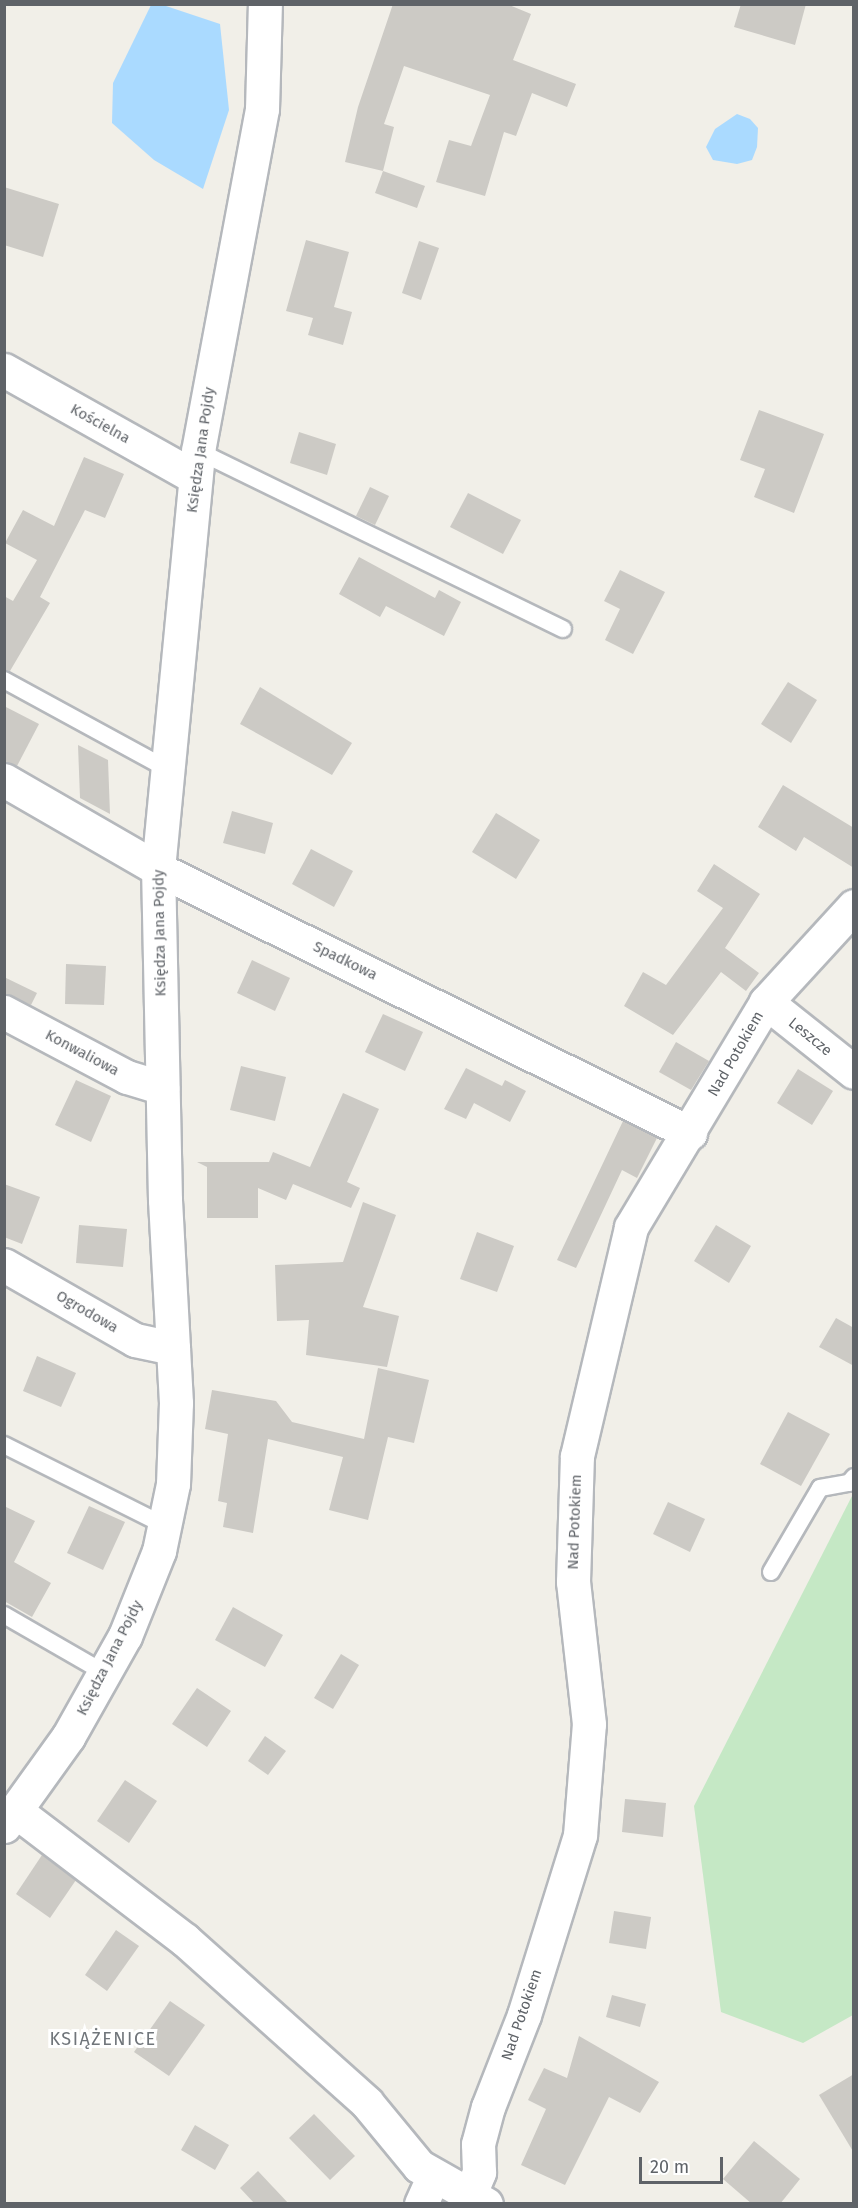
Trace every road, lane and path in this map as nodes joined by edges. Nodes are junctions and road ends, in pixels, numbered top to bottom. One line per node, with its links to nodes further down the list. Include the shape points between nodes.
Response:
1 (265, 4): 3 (street, Księdza Jana Pojdy, via 262,109)
2 (4, 370): 3 (street, Kościelna)
3 (196, 464): 4 (lane); 6 (street, Księdza Jana Pojdy)
4 (563, 629)
5 (4, 680): 6 (lane)
6 (167, 769): 8 (street, Księdza Jana Pojdy)
7 (4, 780): 8 (street, Spadkowa)
8 (158, 869): 13 (street, Księdza Jana Pojdy); 14 (street, Spadkowa)
9 (854, 906): 10 (street, Nad Potokiem)
10 (766, 1002): 12 (street, Leszcze); 14 (street, Nad Potokiem)
11 (4, 1012): 13 (street, Konwaliowa, via 127,1077)
12 (854, 1071)
13 (162, 1088): 16 (street, Księdza Jana Pojdy)
14 (690, 1133): 25 (street, Nad Potokiem, via 631,1227 577,1456 573,1582 589,1724 580,1835 524,2015 488,2107 478,2145)
15 (4, 1265): 16 (street, Ogrodowa, via 135,1340)
16 (173, 1348): 19 (street, Księdza Jana Pojdy, via 176,1458)
17 (4, 1445): 19 (lane)
18 (854, 1477): 20 (lane, via 849,1483 820,1488)
19 (166, 1526): 22 (street, Księdza Jana Pojdy, via 141,1600)
20 (771, 1572)
21 (4, 1615): 22 (lane)
22 (105, 1673): 23 (street, Księdza Jana Pojdy)
23 (11, 1819): 24 (street, via 185,1940 367,2103 419,2166)
24 (427, 2190): 25 (street)
25 (478, 2200)

